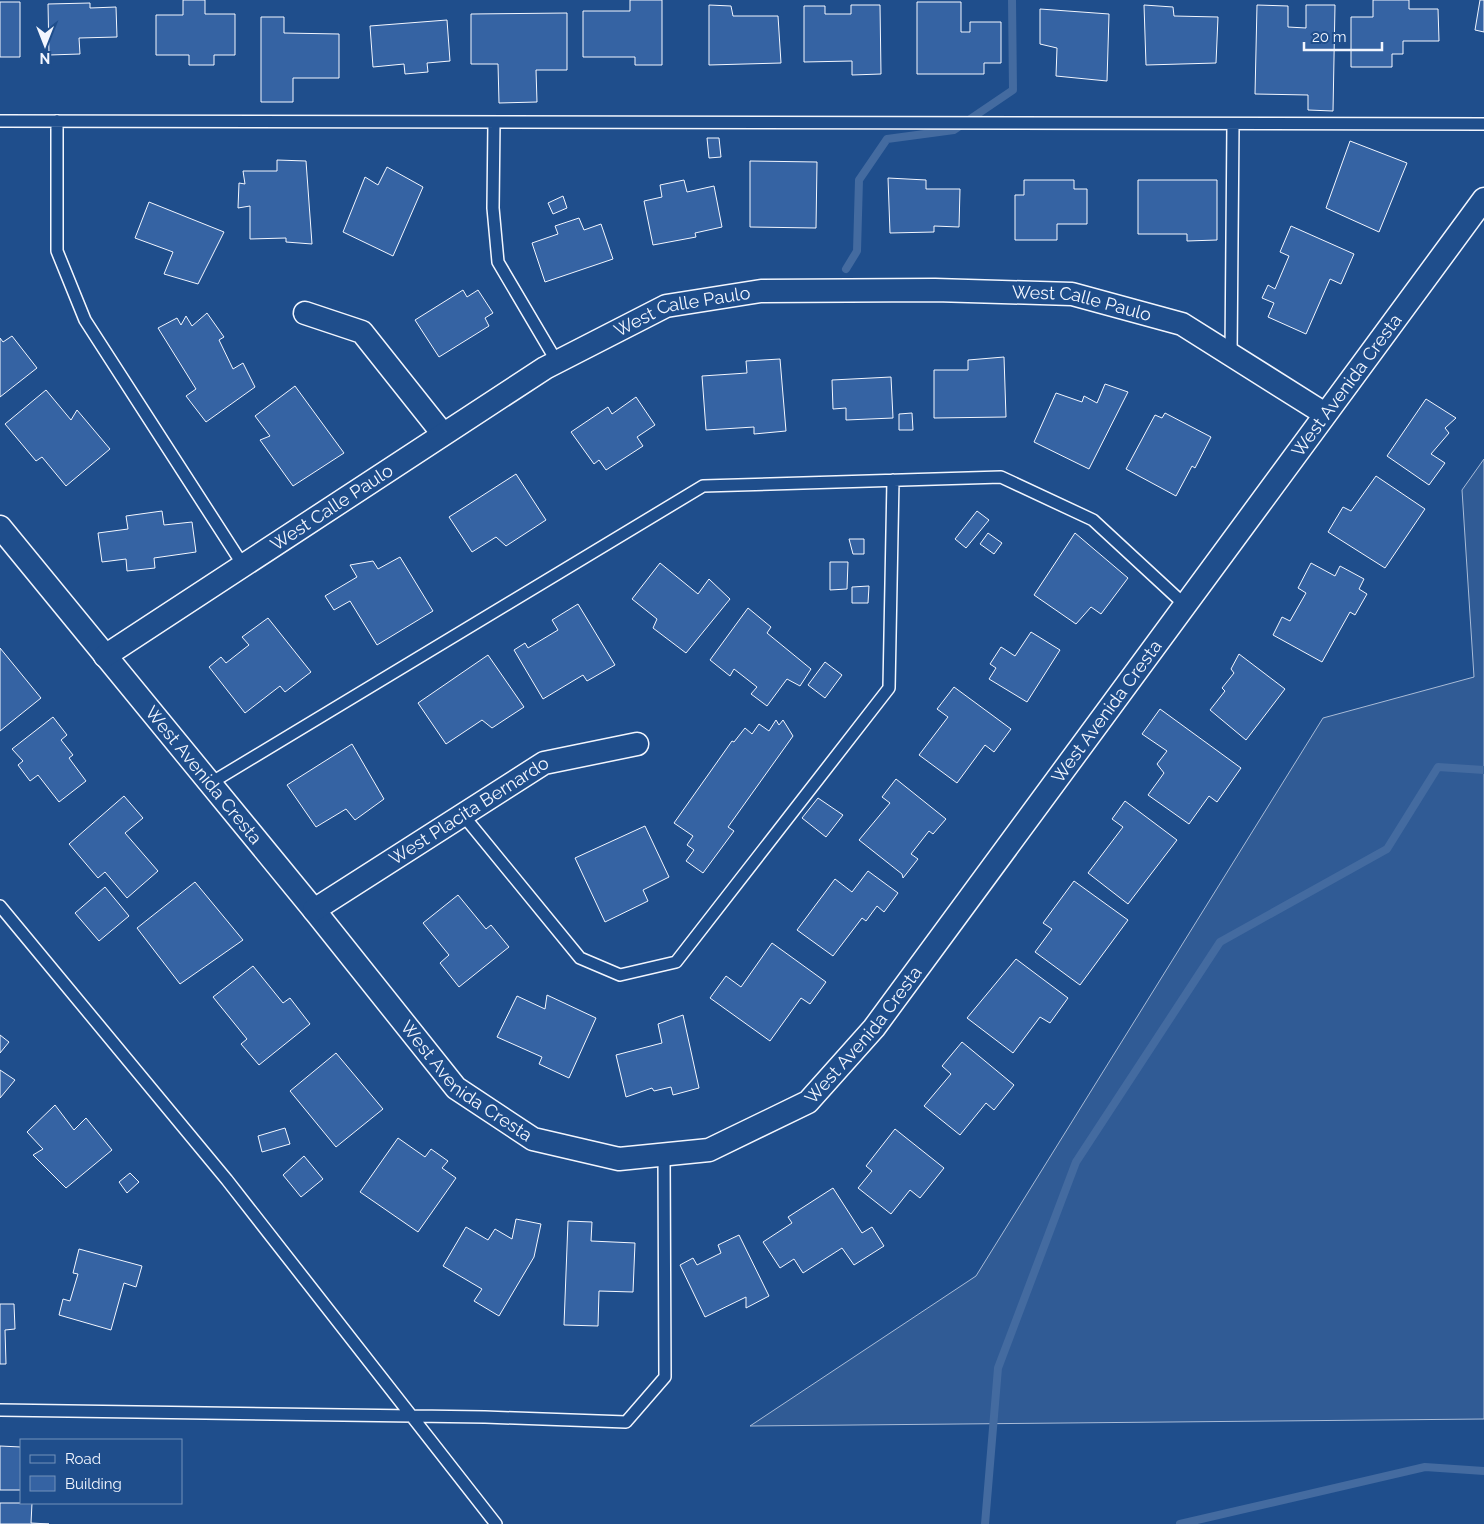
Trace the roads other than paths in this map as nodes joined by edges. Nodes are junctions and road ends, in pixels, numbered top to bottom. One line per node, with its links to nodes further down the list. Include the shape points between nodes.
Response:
1 (0, 121): 2 (lane)
2 (57, 121): 3 (lane); 14 (lane, via 57,251 85,320)
3 (494, 122): 4 (lane); 9 (lane, via 493,208 498,262)
4 (1233, 124): 5 (lane); 8 (lane)
5 (1484, 124)
6 (1484, 199): 10 (street, West Avenida Cresta)
7 (305, 313): 11 (street, via 362,332)
8 (1231, 355): 9 (street, West Calle Paulo, via 1182,324 1072,294 770,290 666,306); 10 (street, West Calle Paulo)
9 (557, 362): 11 (street, West Calle Paulo)
10 (1325, 414): 15 (street, West Avenida Cresta)
11 (443, 434): 14 (street, West Calle Paulo)
12 (893, 480): 15 (lane, via 1001,477 1093,520); 18 (lane, via 704,486); 19 (lane, via 889,688 676,962 620,975 580,958)
13 (0, 527): 16 (street, West Avenida Cresta)
14 (243, 565): 16 (street, West Calle Paulo)
15 (1184, 605): 22 (street, West Avenida Cresta, via 874,1028 808,1102 709,1150)
16 (104, 656): 18 (street, West Avenida Cresta)
17 (638, 744): 19 (street, West Placita Bernardo, via 544,763)
18 (209, 784): 21 (street, West Avenida Cresta)
19 (463, 815): 21 (street, West Placita Bernardo)
20 (0, 906): 24 (lane, via 227,1180)
21 (314, 910): 22 (street, West Avenida Cresta, via 456,1088 533,1139 619,1159)
22 (664, 1155): 24 (lane, via 665,1377 626,1422)
23 (0, 1410): 24 (lane)
24 (412, 1416): 25 (lane)
25 (496, 1524)

